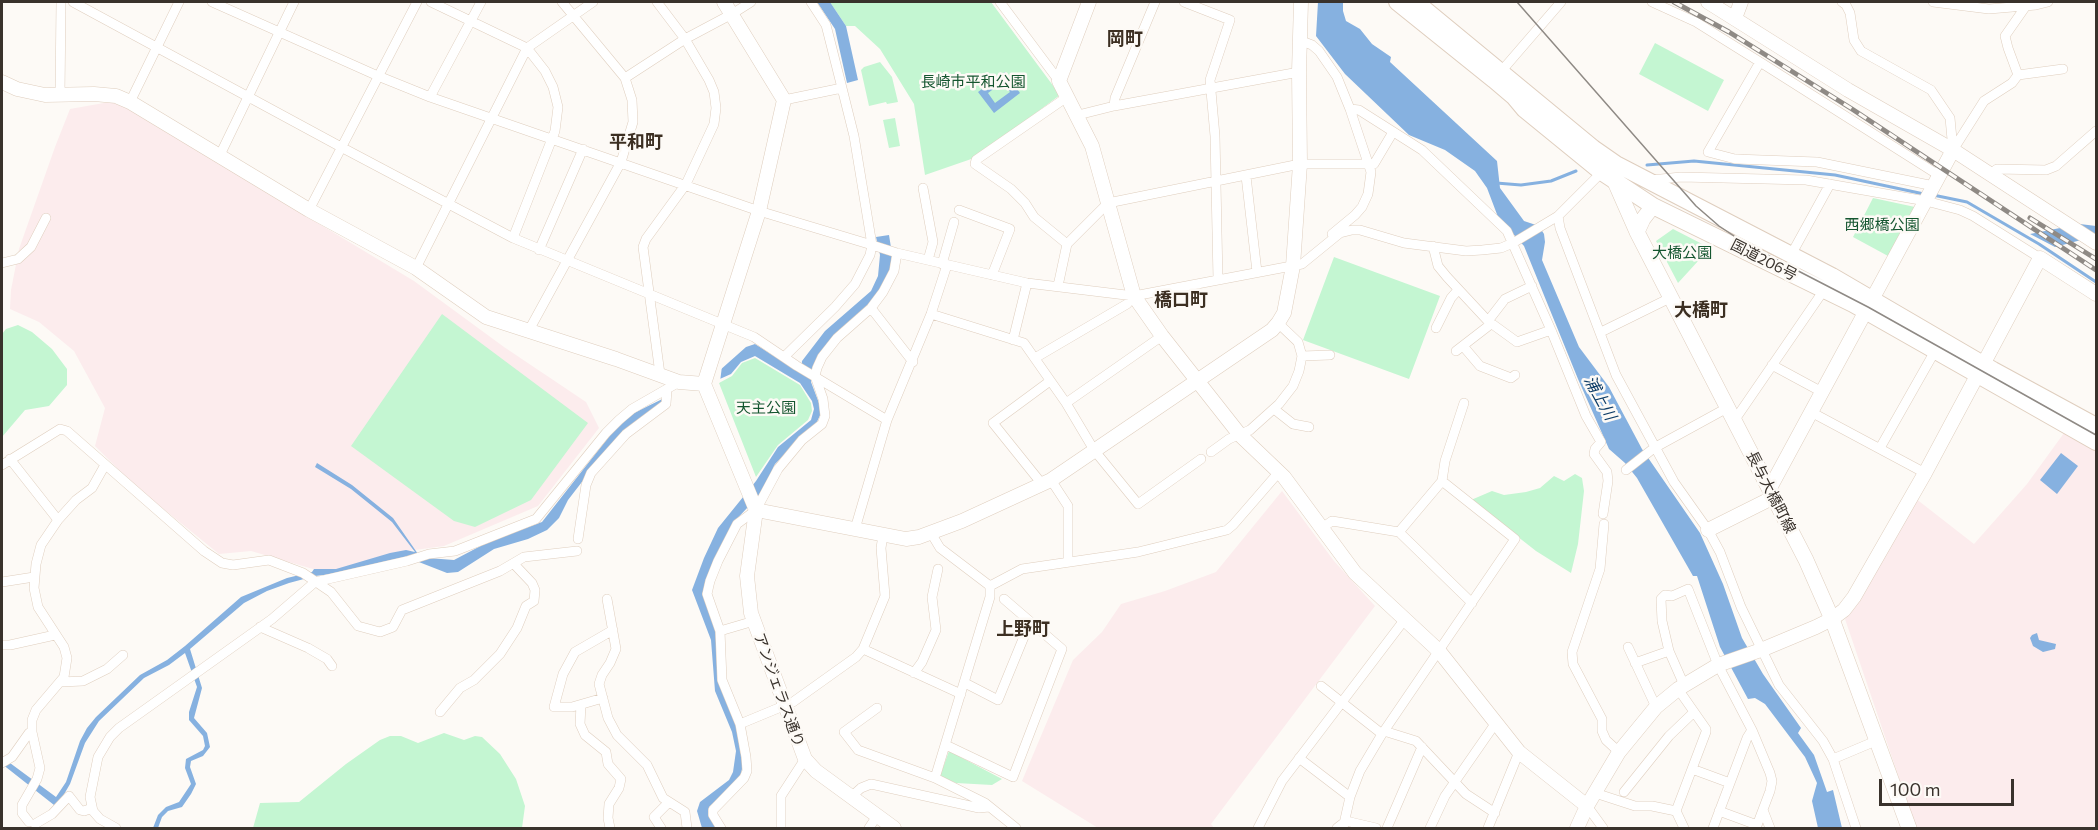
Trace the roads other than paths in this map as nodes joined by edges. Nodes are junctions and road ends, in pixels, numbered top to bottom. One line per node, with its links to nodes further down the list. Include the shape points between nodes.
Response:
1 (61, 2): 50 (street)
2 (73, 2): 37 (street)
3 (179, 2): 37 (street)
4 (212, 2): 34 (street)
5 (294, 2): 34 (street)
6 (417, 2): 43 (street)
7 (431, 2): 33 (street)
8 (482, 2): 33 (street)
9 (562, 2): 31 (street)
10 (593, 2): 31 (street)
11 (657, 2): 35 (street)
12 (724, 2): 30 (street)
13 (751, 2): 30 (street)
14 (812, 2): 48 (street, via 826,25)
15 (1000, 2): 46 (street)
16 (1089, 2): 46 (street)
17 (1155, 2): 56 (street)
18 (1184, 2): 49 (street, via 1230,20)
19 (1301, 2): 36 (street)
20 (1397, 2): 44 (highway, 国道206号)
21 (1416, 2): 44 (highway, 国道206号)
22 (1561, 2): 44 (street)
23 (1652, 2): 39 (street, via 1696,22)
24 (1708, 2): 32 (street)
25 (1741, 2): 32 (street)
26 (1842, 2): 65 (street, via 1850,13 1854,40 1861,51 1931,90 1950,118)
27 (1933, 2): 29 (street, via 1989,9)
28 (2048, 2): 29 (street)
29 (2026, 6): 42 (street, via 2006,36)
30 (732, 14): 35 (street); 54 (street)
31 (574, 16): 38 (street); 45 (street)
32 (1735, 18): 65 (street, via 1848,90)
33 (471, 21): 38 (street); 52 (street)
34 (279, 32): 43 (street); 51 (street)
35 (685, 39): 45 (street); 77 (street, via 709,80 716,108 714,124)
36 (1299, 40): 41 (street); 57 (street, via 1319,51 1337,77)
37 (157, 47): 51 (street); 55 (street)
38 (527, 48): 59 (street); 62 (street, via 556,94 558,115)
39 (1760, 63): 80 (street); 80 (street, via 1708,152 1735,159 1817,162)
40 (2063, 69): 42 (street)
41 (1299, 72): 49 (street); 69 (street)
42 (2018, 75): 65 (street, via 1984,101)
43 (378, 76): 52 (street); 63 (street)
44 (1498, 76): 70 (highway, 国道206号); 71 (highway, 国道206号, via 1524,109)
45 (625, 78): 67 (street, via 633,122)
46 (1059, 81): 53 (street)
47 (2, 82): 50 (street)
48 (842, 87): 54 (street); 95 (street)
49 (1209, 88): 56 (street); 74 (street)
50 (60, 96): 55 (street, via 108,94)
51 (248, 97): 63 (street); 66 (street)
52 (430, 97): 59 (street)
53 (1067, 97): 58 (street); 94 (street, via 975,164 1011,189 1034,217)
54 (784, 100): 86 (street)
55 (130, 102): 66 (street)
56 (1114, 106): 58 (street)
57 (1350, 109): 61 (street, via 1359,110); 68 (street)
58 (1078, 115): 81 (street, via 1092,146)
59 (493, 118): 62 (street); 82 (street)
60 (2097, 131): 72 (street, via 2056,166 2046,170 1997,169)
61 (1393, 132): 68 (street, via 1374,164); 92 (street, via 1422,150)
62 (552, 140): 64 (street); 91 (street)
63 (341, 147): 82 (street); 84 (street)
64 (583, 148): 67 (street); 97 (street)
65 (1953, 150): 72 (street); 80 (street)
66 (219, 157): 84 (street)
67 (621, 162): 77 (street); 103 (street)
68 (1367, 163): 69 (street); 99 (street, via 1371,172 1362,207)
69 (1300, 164): 73 (street); 106 (street)
70 (1616, 164): 71 (street); 75 (highway, 国道206号); 76 (main road, 長与大橋町線)
71 (1600, 171): 76 (highway, 国道206号); 87 (street)
72 (1990, 174): 93 (street)
73 (1246, 176): 74 (street); 108 (street)
74 (1217, 181): 81 (street); 110 (street)
75 (1646, 181): 78 (street, via 1702,177); 100 (highway, 国道206号)
76 (1615, 182): 83 (highway, 国道206号); 90 (main road, 長与大橋町線)
77 (686, 184): 86 (street); 117 (street, via 643,247)
78 (1830, 184): 80 (street); 100 (street)
79 (922, 188): 102 (street, via 933,242)
80 (1932, 191): 101 (street); 120 (street)
81 (1108, 203): 94 (street); 118 (street)
82 (448, 204): 91 (street); 107 (street)
83 (1653, 206): 90 (main road); 115 (highway, 国道206号)
84 (309, 210): 107 (street)
85 (959, 210): 109 (street, via 1010,229)
86 (759, 211): 95 (street); 125 (street)
87 (1558, 216): 92 (street); 129 (street)
88 (46, 218): 104 (street, via 31,247 18,260)
89 (954, 222): 105 (street)
90 (1637, 232): 119 (main road, 長与大橋町線)
91 (513, 238): 97 (street)
92 (1516, 241): 96 (street, via 1501,248 1466,251); 113 (street)
93 (2097, 243)
94 (1067, 244): 112 (street)
95 (874, 246): 98 (street); 134 (street, via 855,284)
96 (1433, 246): 99 (street, via 1352,230 1341,233); 114 (street, via 1438,266)
97 (539, 250): 103 (street)
98 (895, 252): 102 (street); 121 (street, via 894,271)
99 (1314, 254): 106 (street)
100 (1791, 255): 120 (highway, 国道206号, via 1832,276)
101 (2040, 258): 116 (street); 139 (street)
102 (928, 260): 105 (street)
103 (567, 262): 117 (street); 128 (street)
104 (2, 263)
105 (945, 264): 109 (street); 122 (street)
106 (1293, 266): 108 (street); 124 (street, via 1284,313)
107 (416, 268): 128 (street, via 486,317)
108 (1257, 272): 110 (street)
109 (992, 275): 111 (street)
110 (1218, 280): 118 (street)
111 (1027, 283): 112 (street); 131 (street)
112 (1058, 286): 118 (street)
113 (1532, 286): 123 (street, via 1505,299); 127 (street)
114 (1458, 290): 123 (street); 126 (street)
115 (1824, 290): 120 (highway, 国道206号); 138 (street)
116 (2097, 294)
117 (651, 296): 125 (street); 140 (street)
118 (1134, 296): 130 (street); 136 (street, via 1127,304)
119 (1672, 297): 129 (street); 153 (main road, 長与大橋町線)
120 (1869, 306): 132 (highway, 国道206号); 139 (highway, 国道206号); 148 (street)
121 (871, 308): 137 (street); 141 (street, via 837,338)
122 (931, 314): 131 (street); 137 (street)
123 (1490, 322): 127 (street, via 1517,342); 142 (street, via 1460,349 1480,366 1511,378)
124 (1278, 324): 135 (street, via 1298,342); 144 (street)
125 (724, 325): 134 (street); 146 (street)
126 (1436, 328)
127 (1551, 330): 234 (street, via 1586,416 1601,442 1594,454 1607,472 1600,569 1572,652 1573,664 1602,719 1606,740)
128 (528, 332): 140 (street)
129 (1601, 333): 159 (street, via 1616,375)
130 (1162, 336): 144 (street); 149 (street)
131 (1013, 340): 136 (street, via 1024,343)
132 (1935, 351): 139 (highway, 国道206号); 160 (street)
133 (1329, 355): 135 (street)
134 (785, 356): 141 (street)
135 (1302, 356): 151 (street, via 1293,386)
136 (1035, 358): 143 (street)
137 (913, 362): 154 (street)
138 (1772, 365): 148 (street); 153 (street)
139 (1980, 369): 155 (highway, 国道206号); 158 (highway, 国道206号); 169 (street)
140 (660, 374): 145 (street)
141 (814, 375): 154 (street); 173 (street, via 824,408 822,424 783,463)
142 (1515, 375)
143 (1050, 381): 149 (street); 171 (street, via 993,423)
144 (1198, 381): 157 (street); 161 (street)
145 (679, 382): 146 (street); 147 (street)
146 (704, 384): 173 (street)
147 (667, 390): 181 (street, via 666,404 626,434 591,473); 187 (street, via 619,420 536,519 455,551)
148 (1822, 392): 152 (street)
149 (1066, 403): 161 (street)
150 (1464, 403): 170 (street)
151 (1274, 409): 156 (street, via 1293,424); 157 (street)
152 (1811, 412): 160 (street); 172 (street)
153 (1730, 414): 159 (street); 172 (main road, 長与大橋町線)
154 (887, 420): 176 (street)
155 (2097, 426)
156 (1308, 427)
157 (1240, 435): 162 (street); 168 (street)
158 (2097, 442)
159 (1654, 448): 167 (street); 177 (street)
160 (1880, 448): 169 (street)
161 (1094, 450): 164 (street, via 1137,504); 171 (street)
162 (1211, 452)
163 (10, 459): 165 (street); 166 (street, via 60,429 75,437); 174 (street)
164 (1201, 459)
165 (2, 465)
166 (105, 465): 174 (street, via 92,488); 187 (street, via 222,563 269,560)
167 (1626, 470)
168 (1279, 472): 175 (street); 183 (street, via 1227,530 1138,552)
169 (1925, 473): 194 (street, via 1854,597)
170 (1442, 481): 178 (street); 192 (street, via 1515,539)
171 (1046, 482): 179 (street); 183 (street, via 1068,506)
172 (1772, 493): 177 (street); 194 (main road, 長与大橋町線)
173 (756, 508): 176 (street); 195 (street, アンジェラス通り, via 747,576); 199 (street, via 737,524 710,581 707,594)
174 (57, 520): 186 (street, via 41,545)
175 (1322, 528): 178 (street, via 1332,522); 193 (street, via 1355,573)
176 (855, 529): 180 (street)
177 (1708, 530): 206 (street)
178 (1399, 532): 192 (street)
179 (931, 533): 180 (street, via 906,539); 189 (street, via 940,548)
180 (883, 535): 203 (street, via 885,596)
181 (578, 539)
182 (577, 551): 184 (street, via 524,556)
183 (1068, 562): 189 (street, via 1022,569)
184 (514, 564): 187 (street, via 402,610 393,627 380,632 358,626 331,592); 223 (street, via 536,590 534,601 526,606 500,654 460,688)
185 (938, 569): 211 (street, via 932,597 936,630)
186 (34, 577): 188 (street); 200 (street, via 38,607)
187 (309, 578): 197 (street)
188 (2, 582)
189 (990, 586): 213 (street)
190 (607, 598): 198 (street)
191 (1004, 599): 196 (street)
192 (1472, 603): 204 (street)
193 (1405, 619): 204 (street); 218 (street)
194 (1832, 619): 206 (street); 230 (main road, 長与大橋町線)
195 (754, 621): 199 (street); 220 (street, アンジェラス通り)
196 (1030, 622): 213 (street, via 998,700); 231 (street, via 1062,649 1014,777)
197 (260, 627): 210 (street, via 308,648); 250 (street, via 110,737 95,766)
198 (613, 630): 217 (street, via 616,649 600,680); 219 (street, via 575,652 563,674 554,707)
199 (720, 631): 225 (street, via 722,680)
200 (56, 635): 201 (street); 212 (street, via 67,658)
201 (2, 645)
202 (1628, 647): 208 (street)
203 (863, 649): 211 (street); 220 (street)
204 (1439, 651): 226 (street); 229 (street)
205 (1669, 651): 208 (street); 209 (street, via 1661,599 1688,589); 215 (street)
206 (1757, 651): 209 (street); 237 (street)
207 (123, 655): 212 (street, via 107,669 83,681)
208 (1635, 663): 221 (street)
209 (1721, 664): 215 (street); 227 (street)
210 (333, 666)
211 (914, 673): 216 (street)
212 (61, 682): 228 (street, via 36,710)
213 (965, 683): 216 (street)
214 (1321, 686): 218 (street)
215 (1681, 687): 221 (street); 224 (street)
216 (961, 694): 231 (street)
217 (603, 698): 219 (street); 247 (street, via 611,727 647,765)
218 (1342, 704): 229 (street); 235 (street)
219 (581, 705): 262 (street, via 580,724 585,735 606,752 608,764 621,779 609,804)
220 (785, 707): 225 (street); 236 (street, アンジェラス通り)
221 (1656, 707): 234 (street)
222 (877, 708): 240 (street, via 844,732 858,750)
223 (440, 712)
224 (1694, 712): 239 (street, via 1706,732); 243 (street, via 1669,736)
225 (740, 724): 265 (street, via 747,771 713,810)
226 (1495, 724): 233 (street); 241 (street)
227 (1752, 730): 242 (street); 251 (street, via 1772,781)
228 (32, 732): 238 (street); 257 (street, via 40,768 21,809)
229 (1383, 732): 232 (street, via 1411,739); 246 (street)
230 (1878, 740): 237 (street); 281 (main road, 長与大橋町線)
231 (946, 745): 240 (street)
232 (1422, 747): 241 (street); 272 (street)
233 (1519, 752): 248 (street); 254 (street)
234 (1619, 752): 244 (street)
235 (1299, 758): 246 (street); 270 (street, via 1282,781)
236 (805, 759): 245 (street, アンジェラス通り); 266 (street, via 781,796)
237 (1833, 759): 280 (street)
238 (4, 762)
239 (1692, 769): 242 (street); 252 (street)
240 (935, 778): 249 (street)
241 (1454, 782): 254 (street); 273 (street)
242 (1730, 783): 253 (street)
243 (1624, 792)
244 (1595, 793): 248 (street); 252 (street, via 1635,806)
245 (852, 796): 249 (street, via 872,784); 255 (street, アンジェラス通り)
246 (1350, 797): 259 (street)
247 (668, 802): 263 (street, via 654,817); 264 (street, via 685,812)
248 (1587, 806): 275 (street); 276 (street)
249 (989, 807): 269 (street)
250 (92, 808): 257 (street, via 80,810 69,796); 258 (street)
251 (1763, 810): 260 (street); 279 (street)
252 (1676, 811): 277 (street)
253 (1719, 811): 260 (street); 278 (street)
254 (1495, 813): 274 (street)
255 (877, 816): 267 (street); 268 (street, アンジェラス通り)
256 (18, 820): 257 (street)
257 (35, 825)
258 (104, 826): 261 (street)
259 (1341, 827): 271 (street, via 1346,821)
260 (1756, 827)
261 (116, 828)
262 (610, 828)
263 (661, 828)
264 (687, 828)
265 (721, 828)
266 (781, 828)
267 (869, 828)
268 (894, 828)
269 (1016, 828)
270 (1258, 828)
271 (1376, 828)
272 (1387, 828)
273 (1430, 828)
274 (1488, 828)
275 (1577, 828)
276 (1603, 828)
277 (1684, 828)
278 (1713, 828)
279 (1770, 828)
280 (1856, 828)
281 (1910, 828)

